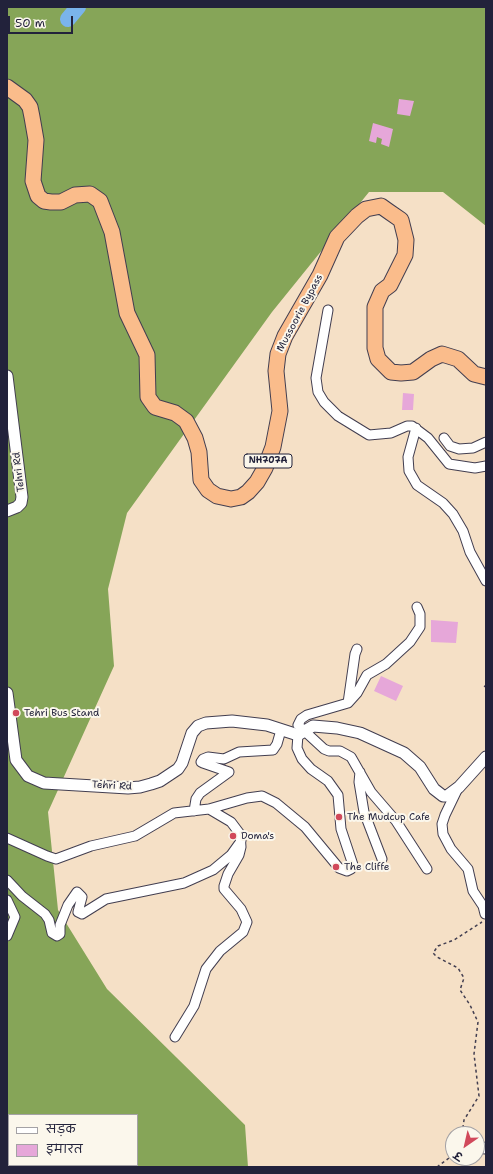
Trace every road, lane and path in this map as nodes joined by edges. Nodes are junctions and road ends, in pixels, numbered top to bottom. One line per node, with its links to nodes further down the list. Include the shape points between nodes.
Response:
1 (7, 87): 4 (highway, Mussoorie Bypass / NH707A, via 25,100 30,107 36,140 33,181 38,196 44,201 61,202 75,195 90,194 100,201 112,232 127,313 148,355 148,397 155,407 186,421 195,438 201,480 208,490 217,496 231,499 248,492 265,468 273,447 280,411 276,371 278,354 285,336 320,276 337,237 366,209 381,206 401,220 406,240 405,255 375,307 375,348 378,360 391,372 401,374 413,372 442,354 458,359 474,374)
2 (328, 310): 5 (street, via 316,378 320,398 338,416 369,435 391,433 407,426)
3 (7, 376): 9 (street, Tehri Rd, via 22,497 17,507)
4 (486, 377)
5 (416, 428): 8 (street, via 428,438 449,464 475,468); 10 (street, via 408,457 409,471 418,485 443,503 453,514)
6 (444, 438): 7 (street, via 450,446 459,449 473,448)
7 (486, 442)
8 (486, 466)
9 (7, 511)
10 (486, 581)
11 (417, 607): 14 (street, via 420,621 418,632 386,664 367,675)
12 (357, 649): 14 (street)
13 (7, 693): 15 (street, Tehri Rd, via 16,760 28,776 44,783 140,787 160,781 178,768 192,733 201,724 232,721 267,725)
14 (348, 703): 16 (street, via 307,715 298,725)
15 (280, 730): 16 (street, Tehri Rd); 21 (street, via 273,750 239,752 224,759 203,759 203,764 229,772 200,793)
16 (301, 733): 18 (street, via 324,749 345,753 351,757); 19 (street, via 313,726 325,726 360,733 404,753 420,767 434,789 443,796); 20 (street, via 297,748 302,759 328,782 338,795 341,829 353,865 351,869 343,871 339,868 305,828 269,798 246,798)
17 (486, 756): 19 (street)
18 (360, 772): 24 (street, via 364,812); 25 (street, via 370,792 396,821)
19 (459, 787): 28 (street, via 445,815 442,824 443,834 468,869 473,891 483,906)
20 (209, 809): 21 (street); 23 (street, via 231,822)
21 (194, 811): 22 (street, via 169,815 135,836 91,846 56,858)
22 (7, 838)
23 (241, 841): 26 (street, via 231,855 213,870 184,883 106,899 82,914 78,912 82,897 77,892 68,904 60,925 60,934 57,936 52,933 45,914); 30 (street, via 239,855 224,889 245,916 246,927 206,969 194,1006)
24 (382, 859)
25 (427, 869)
26 (7, 880)
27 (7, 900): 29 (street, via 15,917)
28 (486, 918): 31 (path, via 454,940 438,946 433,953 458,968 464,978 460,990 478,1022 474,1054 479,1096 464,1120)
29 (7, 936)
30 (175, 1037)
31 (463, 1126)

